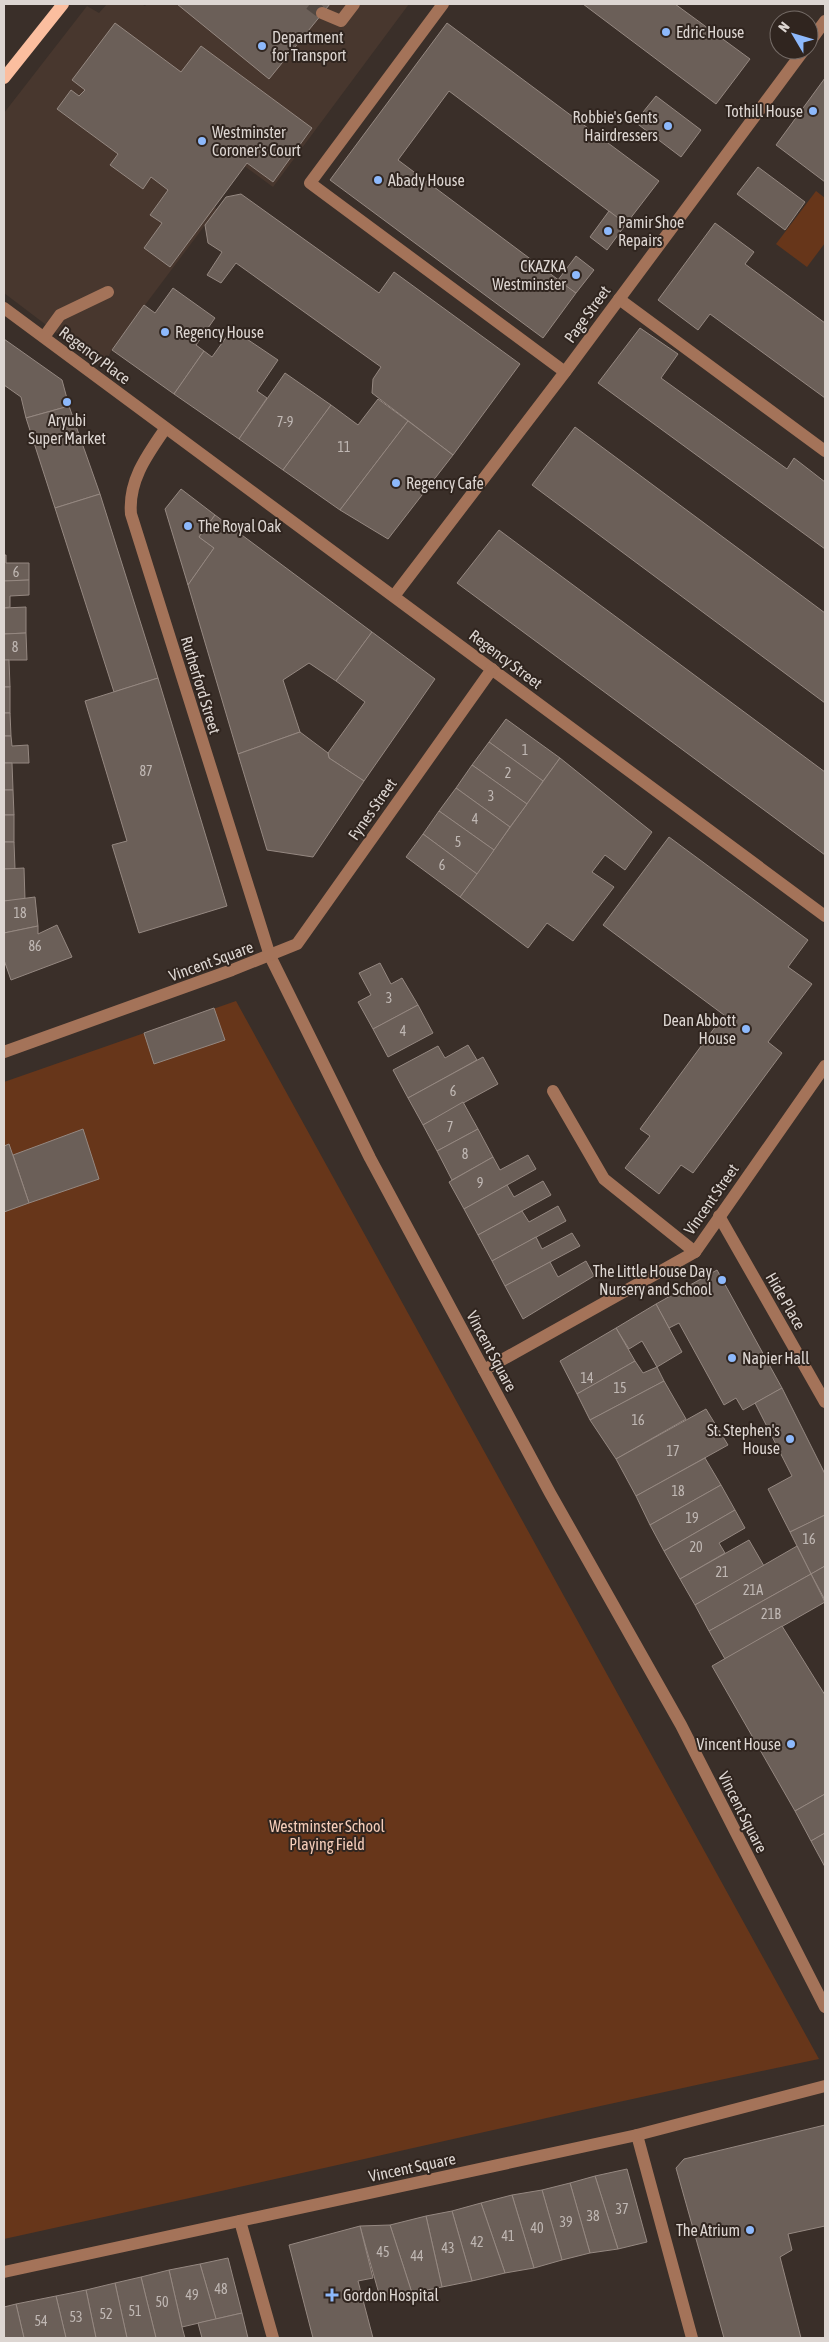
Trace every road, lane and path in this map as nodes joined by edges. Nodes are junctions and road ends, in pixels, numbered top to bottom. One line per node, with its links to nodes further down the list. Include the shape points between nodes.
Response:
1 (63, 4): 6 (main road)
2 (354, 4): 4 (street, via 341,21)
3 (443, 4): 11 (street, via 310,183)
4 (322, 13)
5 (797, 60): 8 (street, Page Street)
6 (6, 71)
7 (108, 292): 10 (street, via 60,315)
8 (618, 299): 11 (street, Page Street); 13 (street)
9 (4, 308): 10 (street, Regency Place)
10 (44, 337): 12 (street, Regency Place)
11 (565, 372): 14 (street, Page Street)
12 (165, 428): 14 (street, Regency Street); 17 (street, Rutherford Street, via 136,477 131,493 131,514)
13 (825, 452)
14 (394, 596): 15 (street, Regency Street)
15 (492, 669): 16 (street, Regency Street); 17 (street, Fynes Street, via 297,944)
16 (825, 916)
17 (270, 956): 18 (street, Vincent Square); 23 (street, Vincent Square, via 370,1158)
18 (4, 1052)
19 (825, 1066): 21 (street, Vincent Street)
20 (553, 1092): 22 (street, via 604,1179)
21 (719, 1216): 22 (street, Vincent Street); 24 (street, Hide Place)
22 (694, 1252): 23 (street, Vincent Street)
23 (484, 1370): 25 (street, Vincent Square, via 681,1725)
24 (825, 1402)
25 (825, 2007)
26 (825, 2086): 27 (street, Vincent Square)
27 (637, 2135): 28 (street, Vincent Square); 31 (street)
28 (240, 2221): 29 (street, Vincent Square); 30 (street)
29 (4, 2272)
30 (273, 2338)
31 (692, 2338)

